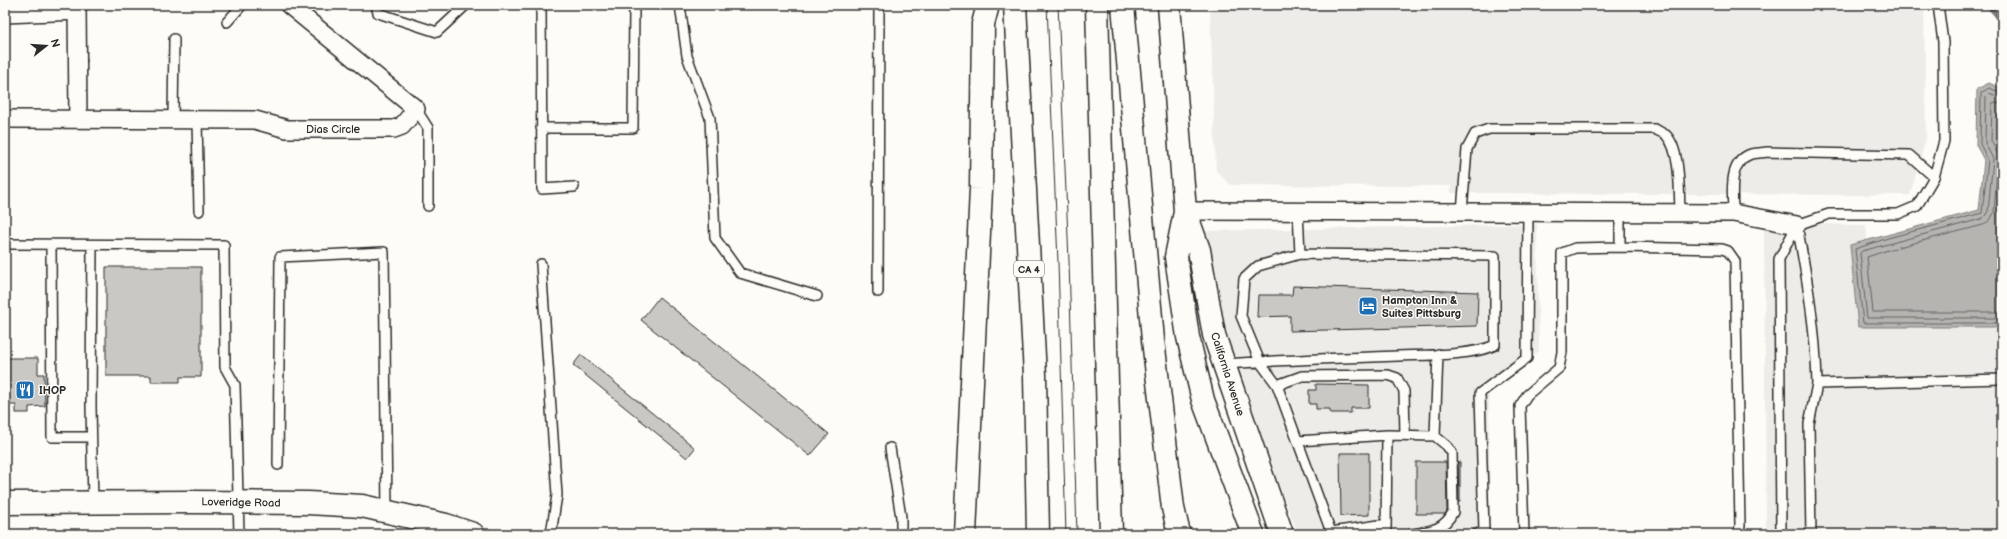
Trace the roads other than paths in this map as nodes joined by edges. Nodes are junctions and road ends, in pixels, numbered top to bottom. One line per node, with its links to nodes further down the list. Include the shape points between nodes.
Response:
1 (242, 5): 17 (lane)
2 (289, 5): 19 (street)
3 (376, 5): 4 (lane, via 378,13 437,32)
4 (466, 5)
5 (541, 5): 24 (lane)
6 (634, 5): 24 (lane, via 633,128)
7 (680, 5): 44 (lane, via 687,56 710,118 715,238 740,273)
8 (879, 5): 43 (lane)
9 (988, 5): 68 (main road, via 983,24 981,189)
10 (1015, 5): 69 (main road, CA 4, via 1034,375)
11 (1097, 5): 70 (main road)
12 (1123, 5): 71 (main road, via 1153,340)
13 (1169, 5): 28 (main road, California Avenue)
14 (1938, 5): 25 (lane, via 1943,42 1944,140)
15 (77, 8): 16 (street); 21 (street)
16 (5, 14)
17 (228, 22)
18 (174, 39): 22 (lane)
19 (416, 109): 23 (street, Dias Circle, via 402,126 394,129 287,129 255,120); 27 (lane, via 428,128)
20 (5, 119): 21 (street, Dias Circle)
21 (78, 119): 22 (street, Dias Circle)
22 (173, 120): 23 (street, Dias Circle)
23 (197, 120): 29 (lane)
24 (541, 128): 26 (lane, via 542,189)
25 (1934, 177): 35 (lane, via 1909,154 1751,154 1739,161 1733,173); 36 (lane, via 1917,206 1898,214 1829,214)
26 (574, 187)
27 (428, 206)
28 (1185, 210): 30 (street); 47 (main road, California Avenue, via 1199,250 1214,335); 72 (main road, California Avenue, via 1176,257 1188,337 1203,400)
29 (199, 211)
30 (1298, 211): 31 (street); 41 (lane)
31 (1462, 212): 32 (street); 34 (lane, via 1467,149 1475,134 1489,129 1655,129 1665,134 1672,145 1676,159)
32 (1528, 212): 33 (street); 63 (lane, via 1527,358 1480,393)
33 (1620, 213): 34 (street); 40 (lane)
34 (1680, 213): 35 (street)
35 (1733, 213): 36 (street)
36 (1797, 225): 49 (lane, via 1812,307); 78 (lane, via 1779,260)
37 (5, 244): 38 (lane)
38 (51, 244): 39 (lane); 54 (lane, via 52,437)
39 (92, 245): 54 (lane); 58 (lane, via 224,245 225,367 236,385)
40 (1620, 247): 76 (lane, via 1575,248 1562,253 1562,352 1559,368 1527,395 1520,406); 77 (lane, via 1722,249 1728,251 1735,261 1740,526)
41 (1300, 254): 45 (lane, via 1495,256 1495,345 1486,349); 46 (lane, via 1258,266 1244,279 1241,316)
42 (541, 264): 66 (lane, via 557,495)
43 (878, 292)
44 (817, 296)
45 (1438, 354): 46 (lane); 53 (lane)
46 (1260, 362): 47 (lane); 50 (lane)
47 (1224, 364): 73 (main road, California Avenue)
48 (2002, 379): 49 (lane)
49 (1817, 384): 79 (lane, via 1809,424)
50 (1277, 386): 52 (lane, via 1302,376 1388,374 1397,378 1404,391); 55 (lane)
51 (1387, 435): 52 (lane); 55 (lane); 62 (lane)
52 (1405, 436): 53 (lane)
53 (1434, 436): 75 (lane, via 1452,453 1453,512 1442,527)
54 (91, 437): 60 (lane)
55 (1298, 441): 62 (lane, via 1331,532)
56 (890, 448): 67 (lane, via 901,517)
57 (278, 465): 61 (lane, via 280,257 384,252)
58 (239, 502): 60 (main road, Loveridge Road); 61 (main road, Loveridge Road, via 362,506); 64 (lane)
59 (5, 503): 60 (main road, Loveridge Road)
60 (93, 503)
61 (387, 512): 65 (main road, Loveridge Road, via 446,525)
62 (1386, 524): 74 (lane)
63 (1482, 533)
64 (239, 534)
65 (472, 534)
66 (551, 534)
67 (901, 534)
68 (965, 534)
69 (1038, 534)
70 (1111, 534)
71 (1178, 534)
72 (1253, 534)
73 (1282, 534)
74 (1386, 534)
75 (1412, 534)
76 (1524, 534)
77 (1738, 534)
78 (1781, 534)
79 (1811, 534)

